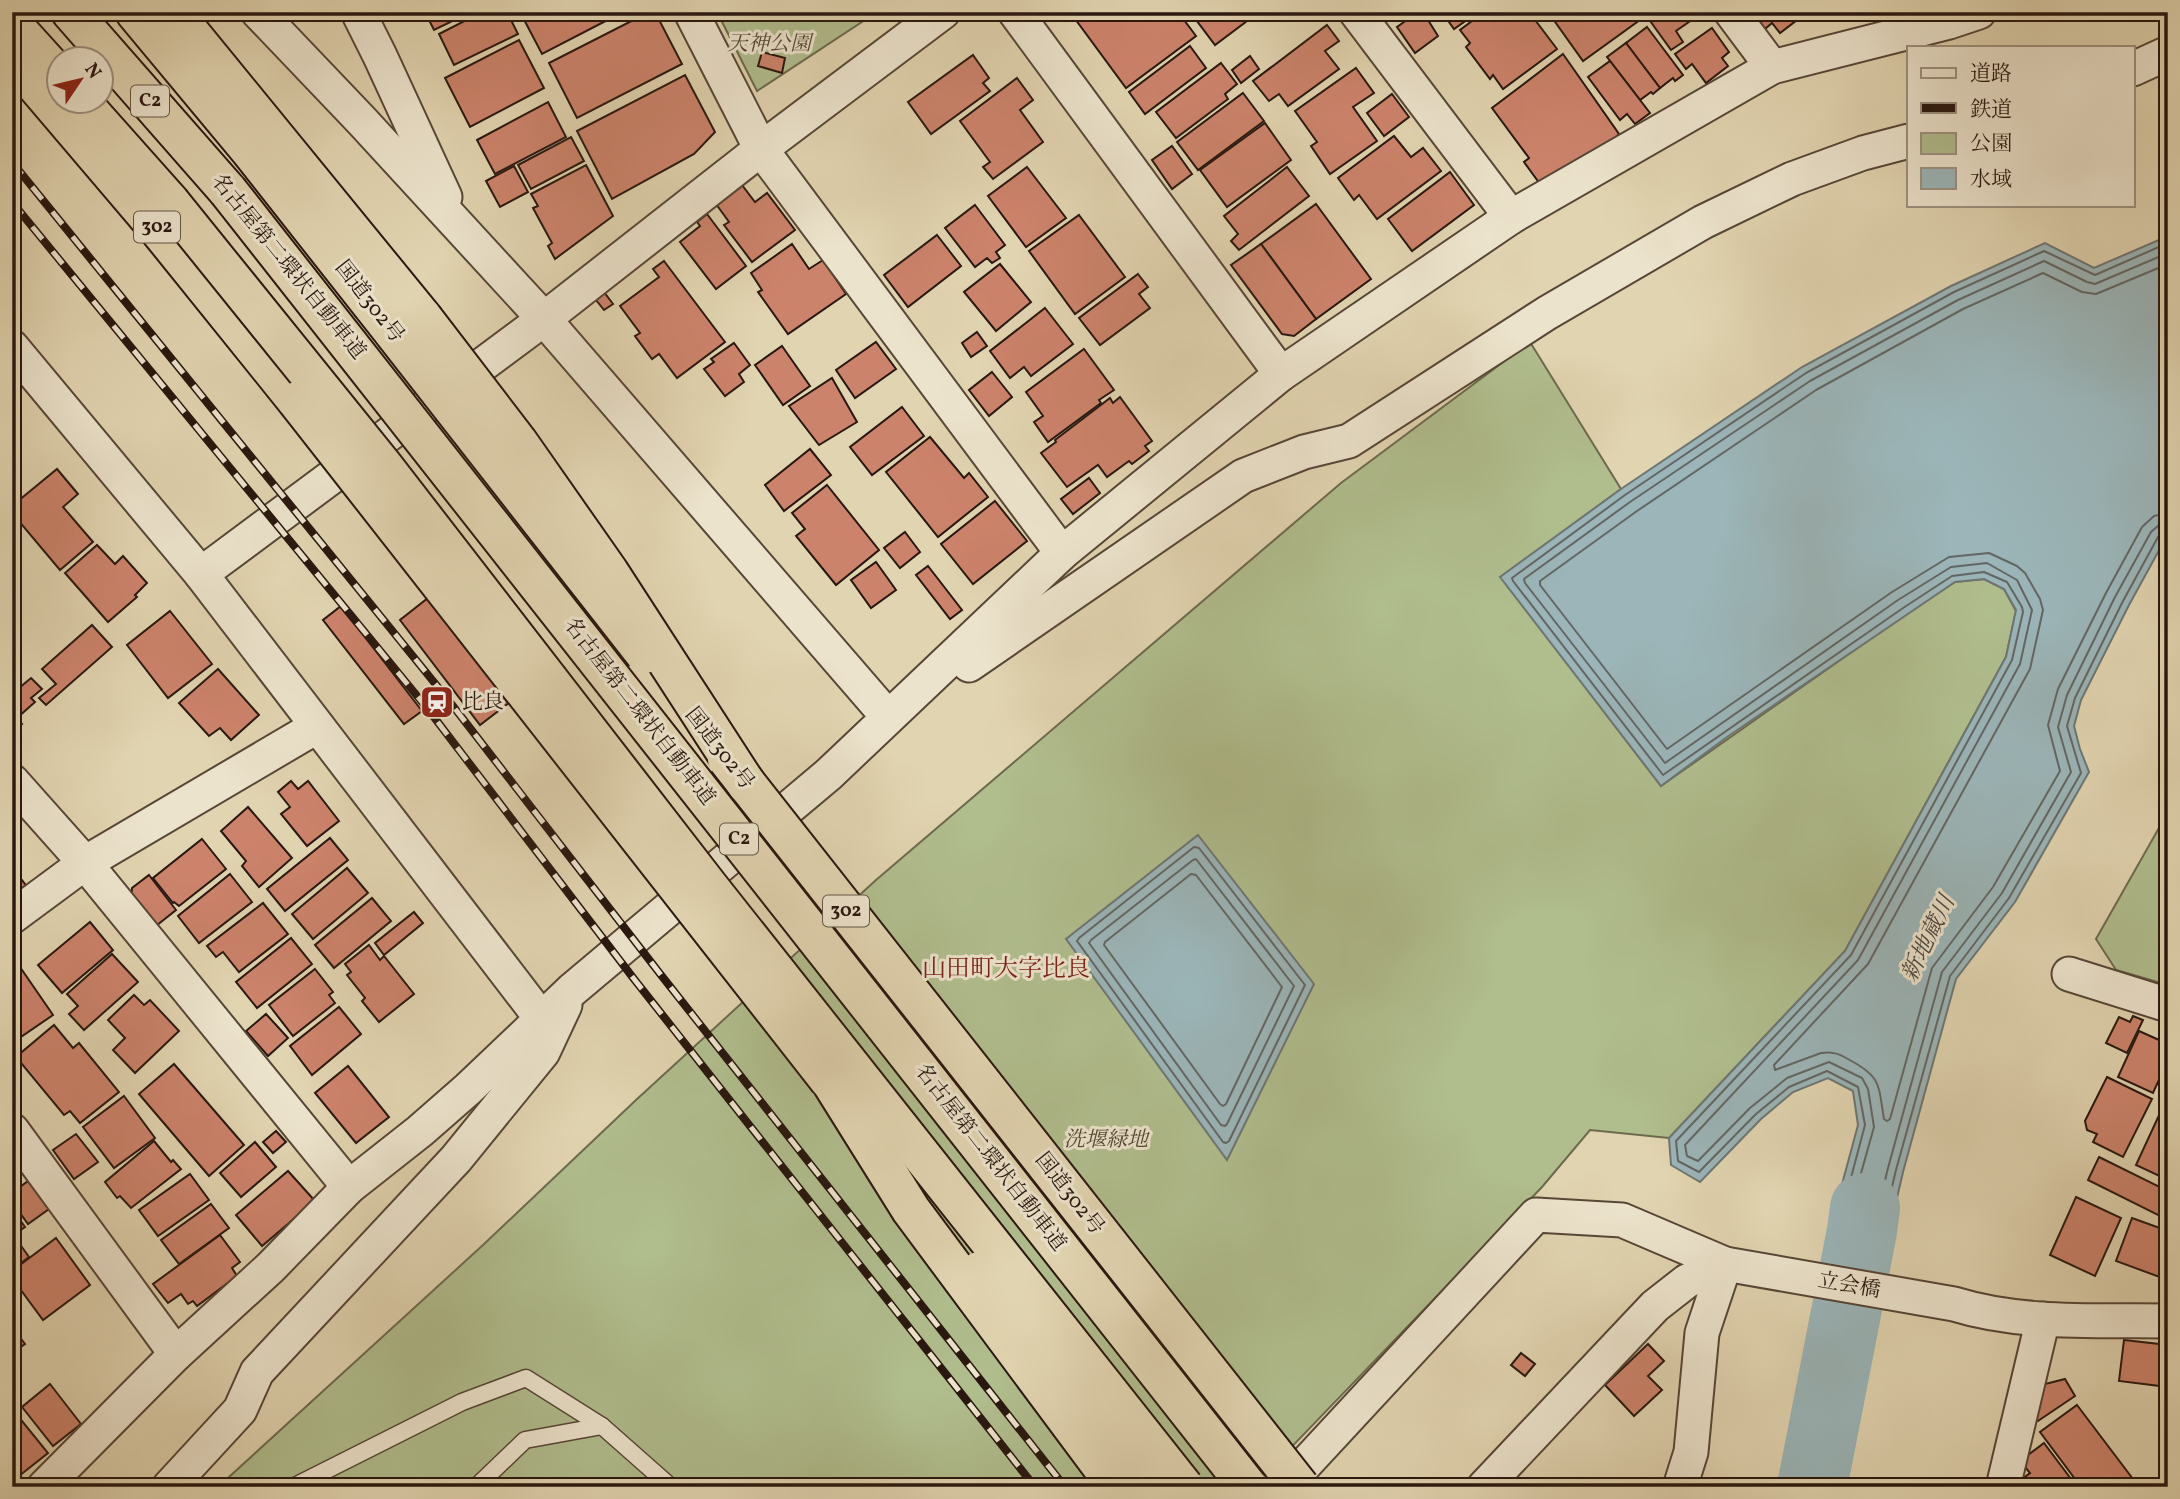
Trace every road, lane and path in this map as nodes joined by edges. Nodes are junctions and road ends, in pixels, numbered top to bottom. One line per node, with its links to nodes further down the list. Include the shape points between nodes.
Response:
1 (71, 12): 55 (highway, 名古屋第二環状自動車道 / C2, bridge, via 228,191)
2 (135, 12): 24 (highway, 国道302号, via 249,149)
3 (173, 12): 24 (highway)
4 (258, 12): 22 (street)
5 (358, 12): 22 (street)
6 (691, 12): 20 (street)
7 (943, 12): 20 (street)
8 (1015, 12): 26 (street)
9 (1356, 12): 21 (street)
10 (1731, 12): 16 (street)
11 (1979, 12): 16 (street)
12 (12, 24): 15 (highway)
13 (2168, 53): 17 (street)
14 (12, 57): 53 (highway, 302, bridge, via 297,401)
15 (46, 62)
16 (1772, 67): 21 (street)
17 (2134, 69)
18 (93, 116): 34 (highway, C2, bridge, via 170,202 384,467)
19 (1907, 142): 31 (street, via 1792,179 1703,222 1547,313 1349,441 1304,452 1243,476)
20 (761, 149): 23 (street); 27 (street)
21 (1511, 217): 26 (street)
22 (458, 226): 23 (street)
23 (544, 319): 28 (street); 29 (street)
24 (408, 326): 57 (highway, 国道302号 / 302, bridge, via 517,442 609,572 747,785)
25 (12, 347): 28 (street)
26 (1281, 374): 27 (street)
27 (1062, 553): 29 (street)
28 (201, 574): 30 (street)
29 (888, 718): 31 (street)
30 (316, 727): 33 (street); 39 (street)
31 (857, 747): 37 (street)
32 (12, 781): 33 (street)
33 (85, 863): 35 (street); 41 (street)
34 (709, 887): 52 (highway, bridge, via 911,1210); 54 (highway, C2, bridge)
35 (12, 917)
36 (2069, 974): 38 (street)
37 (572, 990): 39 (street); 48 (street, via 543,1052 456,1159 257,1371 240,1410)
38 (2168, 1005)
39 (541, 1018): 41 (street, via 420,1131)
40 (12, 1130): 45 (street)
41 (349, 1187): 45 (street)
42 (1735, 1265): 43 (street, 立会橋); 56 (street, 立会橋, via 1622,1220 1535,1215); 58 (street, via 1687,1281 1655,1306); 59 (street, via 1702,1333 1691,1452)
43 (2043, 1319): 44 (street, 立会橋); 60 (street)
44 (2168, 1321)
45 (176, 1354): 47 (street)
46 (602, 1426): 49 (lane, via 526,1378 462,1402); 50 (lane, via 525,1440); 51 (lane)
47 (44, 1487)
48 (169, 1487)
49 (293, 1487)
50 (476, 1487)
51 (671, 1487)
52 (1117, 1487)
53 (1148, 1487)
54 (1184, 1487)
55 (1248, 1487)
56 (1284, 1487)
57 (1300, 1487)
58 (1484, 1487)
59 (1680, 1487)
60 (2003, 1487)

